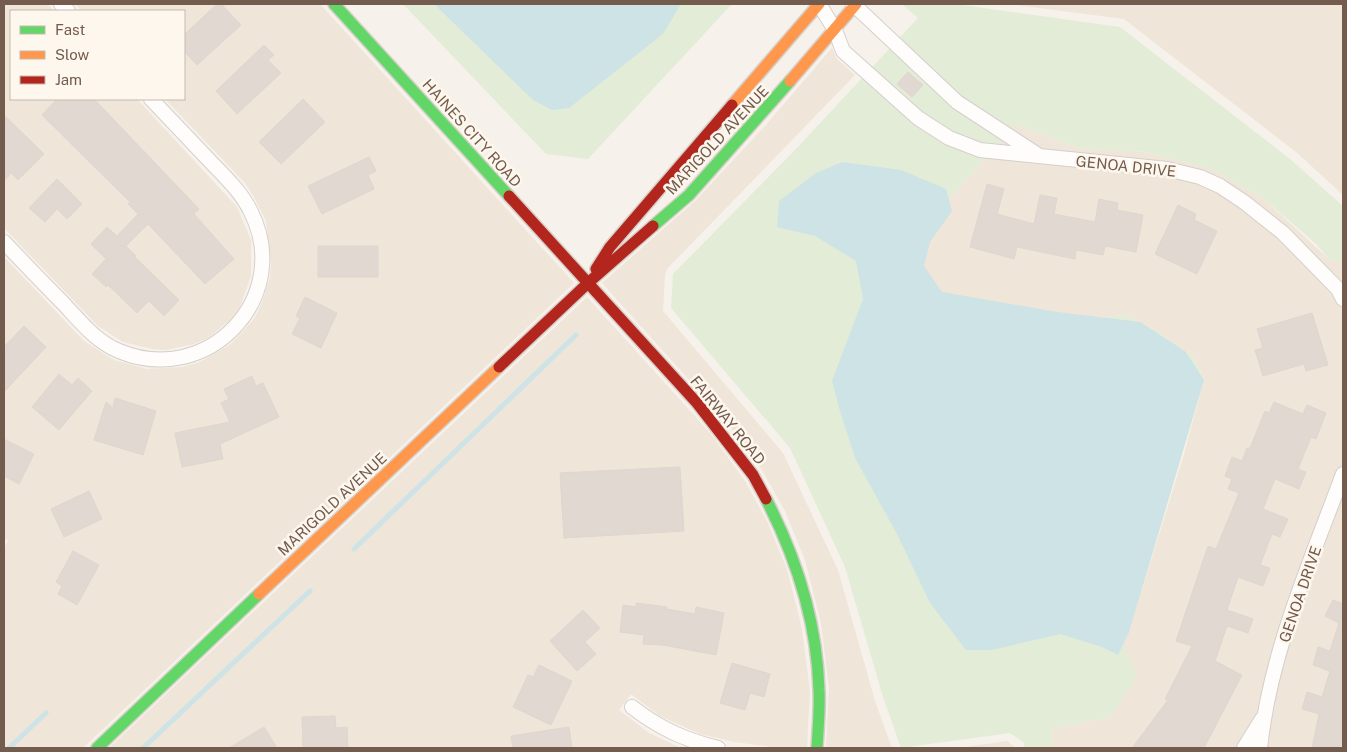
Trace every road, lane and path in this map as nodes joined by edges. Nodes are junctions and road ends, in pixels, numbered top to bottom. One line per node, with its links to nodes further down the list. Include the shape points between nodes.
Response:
1 (334, 4): 8 (main road, HAINES CITY ROAD)
2 (819, 4): 4 (street, GENOA DRIVE); 8 (main road, MARIGOLD AVENUE, via 610,247)
3 (855, 4): 4 (main road, MARIGOLD AVENUE); 6 (street, GENOA DRIVE, via 958,102)
4 (835, 30): 6 (street, GENOA DRIVE, via 844,51 918,118 949,138 980,150); 8 (main road, MARIGOLD AVENUE, via 689,195)
5 (152, 100): 7 (street, via 238,190 257,225 262,251 260,277 253,302 237,326 212,346 182,358 150,359 118,351 91,333)
6 (1041, 157): 9 (street, GENOA DRIVE, via 1167,168 1200,177 1220,186 1283,232)
7 (4, 242)
8 (588, 283): 13 (main road, MARIGOLD AVENUE); 15 (main road, FAIRWAY ROAD, via 718,428 753,475 776,516 796,565 812,626 819,690)
9 (1342, 291)
10 (1343, 474): 12 (street, GENOA DRIVE, via 1287,625)
11 (632, 707): 14 (street, via 679,737)
12 (1264, 716): 16 (street, GENOA DRIVE); 17 (street, GENOA DRIVE)
13 (96, 748)
14 (718, 748)
15 (817, 748)
16 (1244, 748)
17 (1260, 748)

